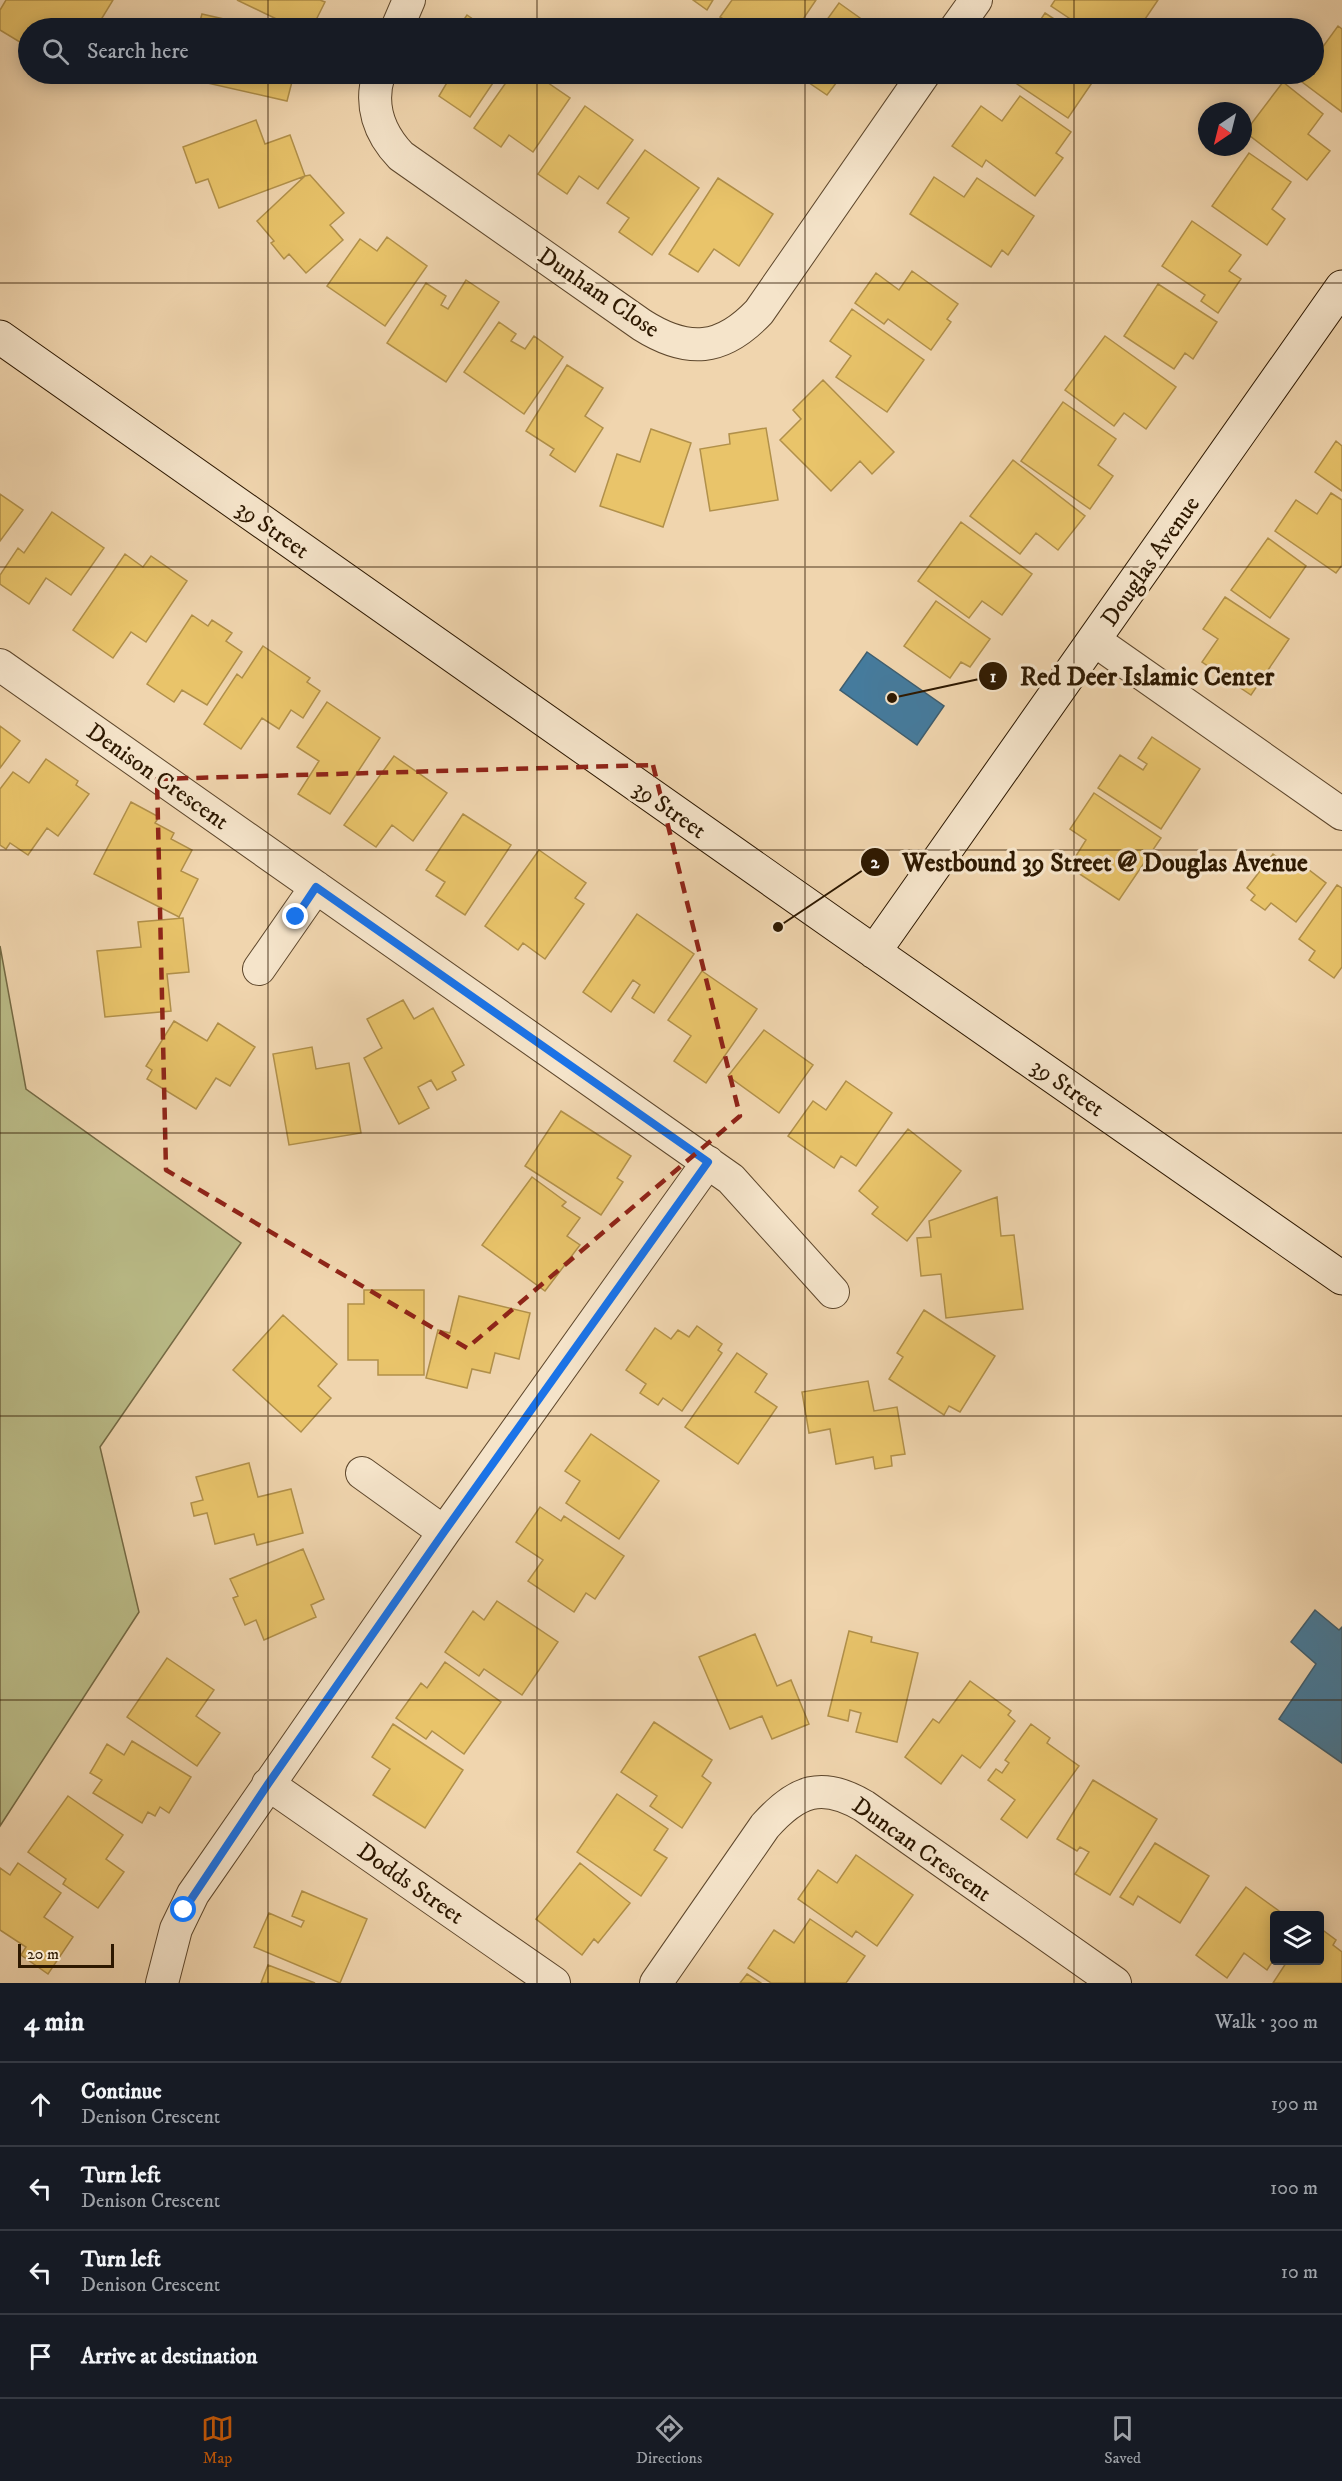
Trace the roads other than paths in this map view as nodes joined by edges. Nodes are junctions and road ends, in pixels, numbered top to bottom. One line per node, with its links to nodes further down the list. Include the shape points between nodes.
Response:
1 (409, 0): 2 (street)
2 (401, 18)
3 (377, 84): 4 (street, Dunham Close, via 377,118 388,143 401,156 642,325 674,341 693,344 730,337 759,312)
4 (917, 84)
5 (1342, 287): 7 (street, Douglas Avenue)
6 (0, 338): 11 (street, 39 Street)
7 (1094, 640): 9 (street); 11 (street, Douglas Avenue)
8 (0, 665): 10 (street, Denison Crescent)
9 (1342, 814)
10 (316, 887): 12 (street); 13 (street, Denison Crescent)
11 (874, 952): 14 (street, 39 Street)
12 (259, 969)
13 (708, 1162): 15 (street, Denison Crescent, via 732,1179); 17 (street)
14 (1342, 1278)
15 (833, 1292)
16 (362, 1473): 17 (street)
17 (444, 1532): 18 (street)
18 (268, 1784): 19 (street, via 184,1910); 20 (street, Dodds Street)
19 (162, 1983)
20 (554, 1983)
21 (656, 1983): 22 (street, Duncan Crescent, via 765,1826 799,1796 832,1791 864,1806)
22 (1115, 1983)

